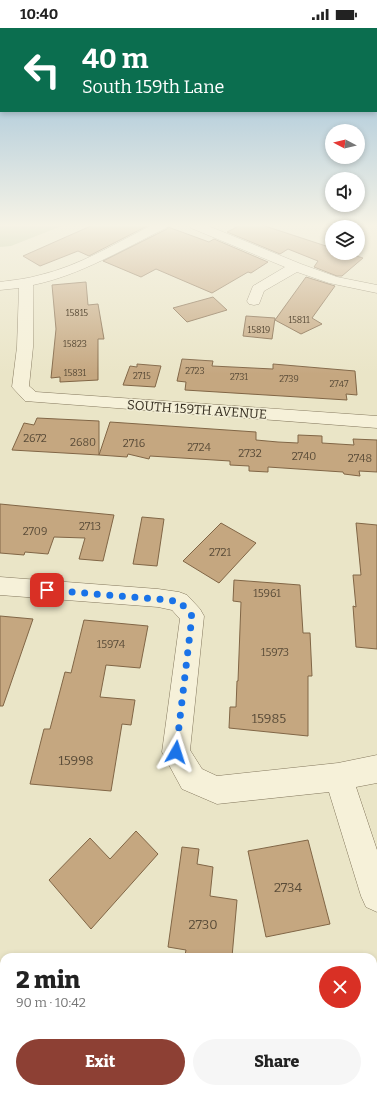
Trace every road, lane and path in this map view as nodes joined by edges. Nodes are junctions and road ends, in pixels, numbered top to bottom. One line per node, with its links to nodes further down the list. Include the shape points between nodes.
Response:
1 (50, 275): 4 (street)
2 (283, 275): 7 (street, via 258,289)
3 (319, 275): 6 (street)
4 (26, 282): 5 (street); 8 (street, SOUTH 159TH AVENUE, via 26,347 20,387 31,397)
5 (0, 286)
6 (377, 289)
7 (254, 301)
8 (377, 422)
9 (0, 586): 11 (street, via 158,598 180,602 192,616 176,752 192,779 217,790)
10 (377, 769): 11 (street)
11 (338, 777): 12 (street)
12 (377, 896)

